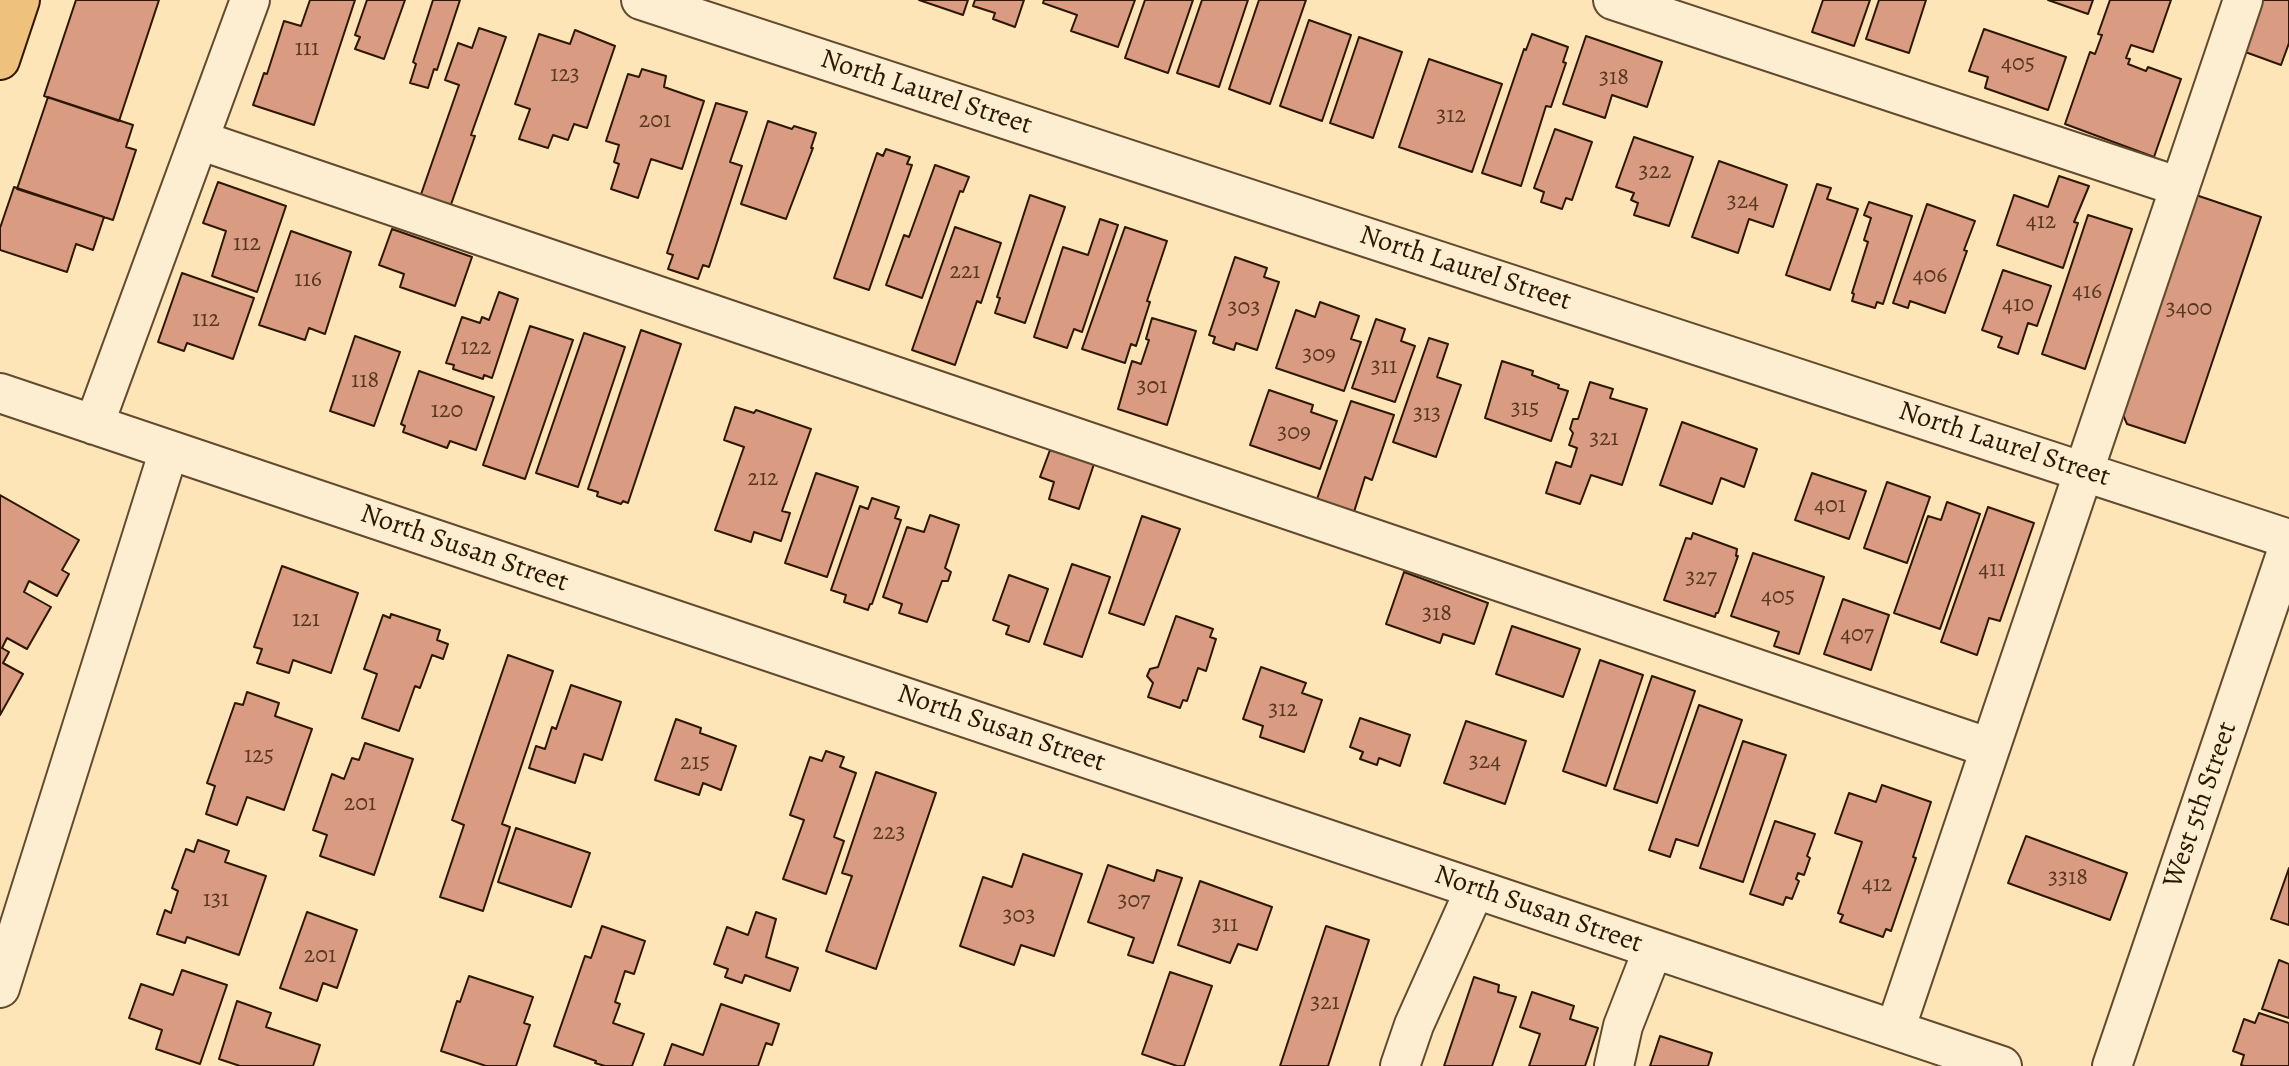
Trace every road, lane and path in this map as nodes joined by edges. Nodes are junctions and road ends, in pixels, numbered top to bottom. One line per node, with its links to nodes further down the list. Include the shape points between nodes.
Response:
1 (20, 0): 6 (main road)
2 (250, 0): 7 (street)
3 (641, 0): 12 (street, North Laurel Street)
4 (1612, 0): 8 (street)
5 (2243, 0): 8 (street)
6 (0, 60)
7 (199, 140): 10 (street); 15 (street)
8 (2180, 187): 12 (street)
9 (0, 393): 10 (street, North Susan Street)
10 (94, 425): 11 (street, North Susan Street)
11 (170, 450): 16 (street, North Susan Street); 17 (street)
12 (2084, 471): 13 (street, North Laurel Street); 15 (street)
13 (2289, 539)
14 (2289, 545): 24 (street, West 5th Street)
15 (1990, 748): 20 (street)
16 (1475, 889): 18 (street, North Susan Street); 21 (street)
17 (15, 896): 19 (street)
18 (1653, 949): 20 (street, North Susan Street); 22 (street, via 1623,1026)
19 (0, 988)
20 (1895, 1030): 23 (street, North Susan Street)
21 (1400, 1066)
22 (1614, 1066)
23 (2002, 1066)
24 (2112, 1066)

